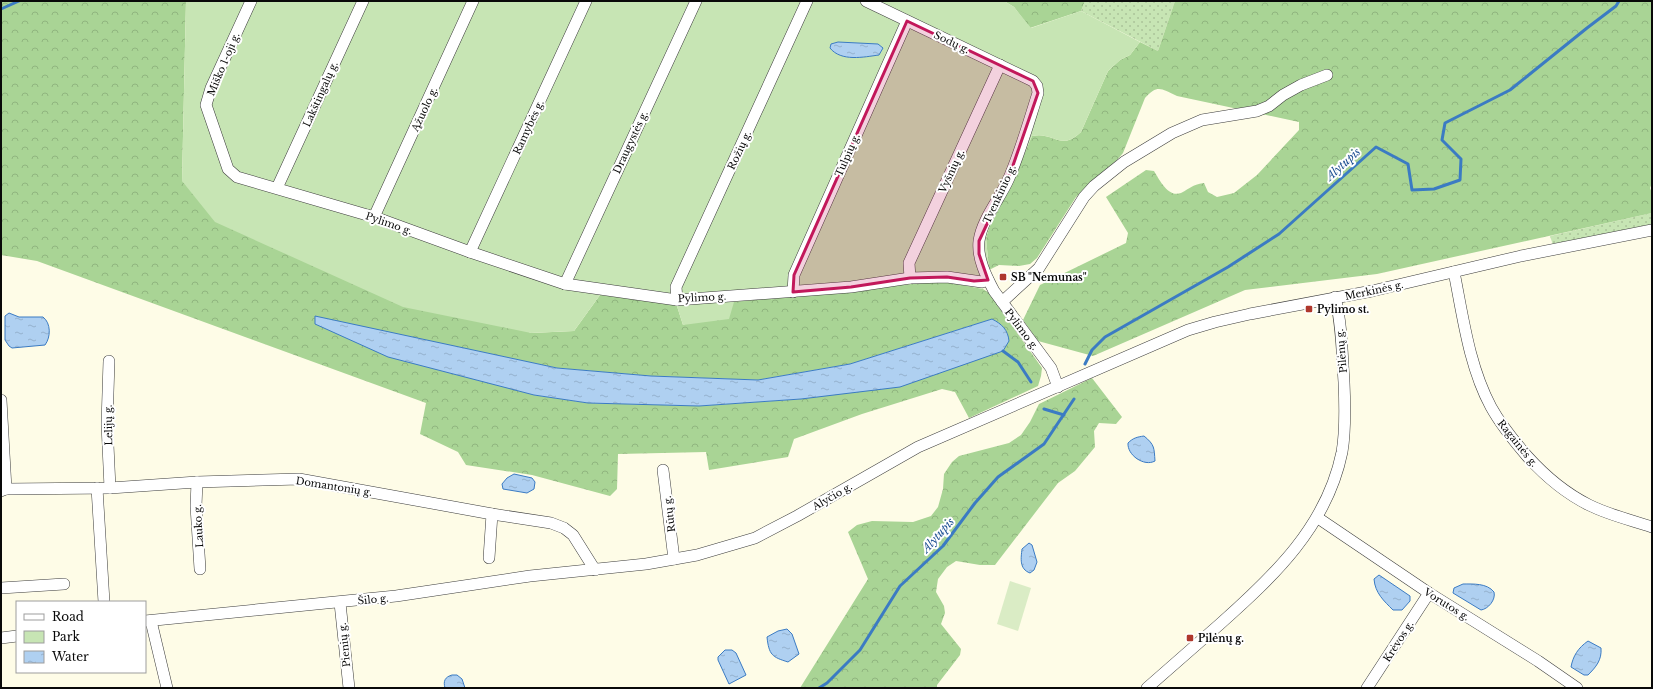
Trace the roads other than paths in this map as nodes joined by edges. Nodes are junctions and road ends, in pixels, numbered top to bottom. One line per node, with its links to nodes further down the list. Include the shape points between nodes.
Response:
1 (251, 1): 12 (street, Miško 1-oji g., via 211,88 206,105 228,169 236,177)
2 (362, 1): 12 (street, Lakštingalų g.)
3 (473, 1): 13 (street, Ąžuolo g.)
4 (586, 1): 15 (street, Ramybės g.)
5 (696, 1): 19 (street, Draugystės g.)
6 (807, 1): 22 (street, Rožių g., via 676,287)
7 (866, 1): 8 (street, Sodų g.)
8 (908, 21): 9 (street, Sodų g.); 20 (street, Tulpių g., via 794,275)
9 (1000, 65): 11 (street, Sodų g., via 1033,81); 17 (street, Vyšnių g., via 908,263)
10 (1327, 75): 23 (street, via 1301,85 1257,111 1202,120 1172,133 1124,162 1084,197 1039,268)
11 (1037, 86): 18 (street, Tvenkinio g., via 1038,93 1009,177 979,241 979,254)
12 (277, 188): 13 (street, Pylimo g.)
13 (374, 217): 15 (street, Pylimo g.)
14 (1652, 230): 16 (street, Merkinės g.)
15 (470, 252): 19 (street, Pylimo g.)
16 (1454, 272): 21 (street, Merkinės g.); 34 (street, Ragainės g., via 1467,334 1484,391 1514,442 1560,488 1605,512)
17 (910, 278): 18 (street, Pylimo g., via 947,277 982,282); 20 (street, Pylimo g., via 852,287)
18 (988, 280): 23 (street, Pylimo g.)
19 (565, 284): 22 (street, Pylimo g.)
20 (793, 292): 22 (street, Pylimo g.)
21 (1335, 298): 25 (street, Merkinės g., via 1222,320 1188,330); 33 (street, Pilėnų g., via 1343,358 1342,450 1332,488)
22 (677, 300)
23 (1002, 302): 25 (street, Pylimo g., via 1051,368)
24 (109, 361): 30 (street, Lelijų g., via 107,424)
25 (1058, 387): 36 (street, Alyčio g., via 918,447 754,538)
26 (1, 400): 31 (street)
27 (663, 470): 36 (street, Rūtų g.)
28 (197, 482): 30 (street, Domantonių g.); 32 (street, Domantonių g., via 299,479); 37 (street, Lauko g.)
29 (97, 488): 30 (street, Domantonių g.); 31 (street, Domantonių g.); 42 (street)
30 (110, 488)
31 (4, 490)
32 (492, 514): 35 (street); 38 (street, Domantonių g., via 551,522 564,528 573,535)
33 (1318, 518): 41 (street, Vorutos g.); 49 (street, Pilėnų g., via 1298,547 1265,584)
34 (1652, 527)
35 (489, 558)
36 (674, 559): 38 (street, Alyčio g.)
37 (200, 570)
38 (595, 570): 43 (street, Šilo g., via 530,576)
39 (64, 584): 40 (street)
40 (1, 588)
41 (1429, 593): 50 (street, Krėvos g.); 51 (street, Vorutos g.)
42 (104, 601)
43 (340, 602): 44 (street, Šilo g.); 48 (street, Pienių g.)
44 (148, 621): 47 (street, Šilo g.)
45 (16, 636): 46 (street)
46 (1, 638)
47 (167, 688)
48 (349, 688)
49 (1147, 688)
50 (1367, 688)
51 (1577, 688)

